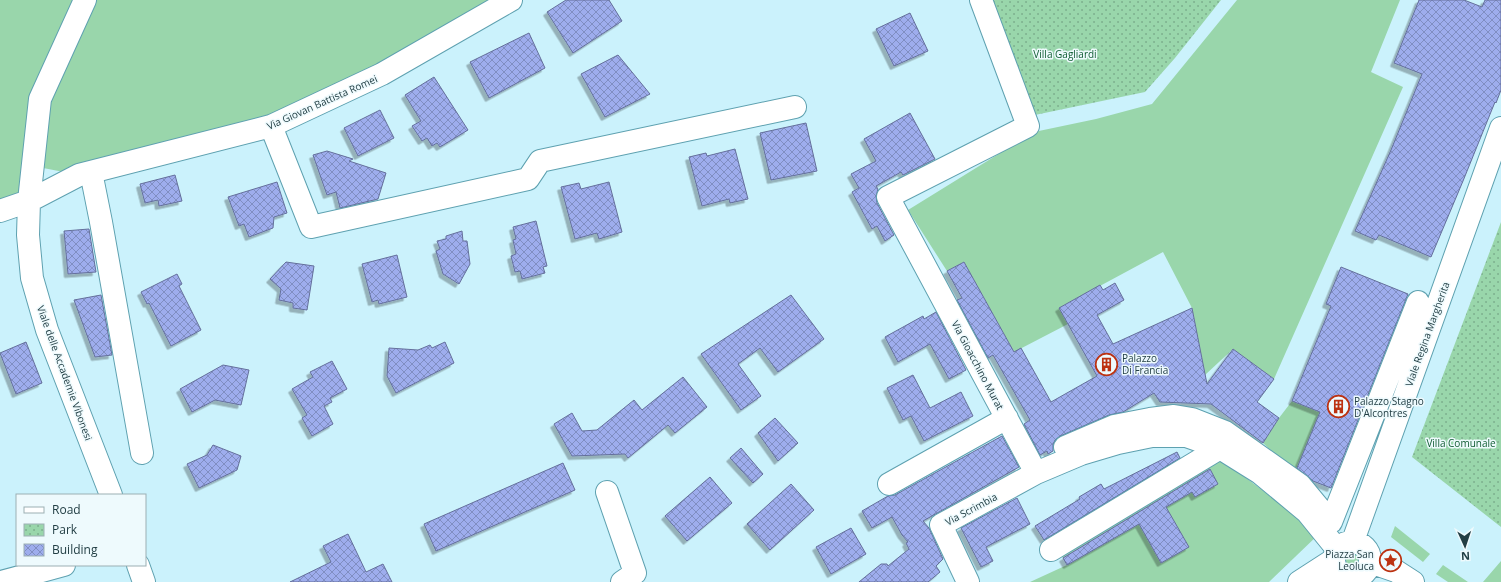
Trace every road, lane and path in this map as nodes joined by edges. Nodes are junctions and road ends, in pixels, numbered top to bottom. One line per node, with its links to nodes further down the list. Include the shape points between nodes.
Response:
1 (85, 0): 8 (street, Viale delle Accademie Vibonesi, via 40,99)
2 (511, 0): 5 (street, Via Giovan Battista Romei, via 382,74)
3 (981, 0): 11 (street, Via Gioacchino Murat, via 1028,126 888,197)
4 (795, 107): 5 (street, via 540,161 528,180 311,227)
5 (271, 126): 7 (street, Via Giovan Battista Romei)
6 (1501, 128): 20 (street, Viale Regina Margherita)
7 (91, 172): 8 (street, Via Giovan Battista Romei, via 79,174); 13 (street)
8 (29, 201): 9 (street, Via Giovan Battista Romei); 17 (street, Viale delle Accademie Vibonesi, via 28,234 32,278 50,338)
9 (0, 211)
10 (1418, 302): 18 (street)
11 (1007, 418): 14 (street, Via Gioacchino Murat); 15 (street)
12 (1220, 448): 14 (street, via 1186,436 1152,436 1118,443); 19 (street); 20 (street, via 1260,473 1307,512)
13 (142, 453)
14 (1034, 468): 18 (street, via 1076,442 1114,426 1174,416 1192,419 1225,432 1300,485); 27 (street, Via Scrimbia, via 941,525)
15 (889, 484)
16 (607, 492): 24 (street)
17 (111, 494)
18 (1331, 522): 20 (street)
19 (1051, 550)
20 (1341, 558): 21 (street, via 1354,578 1360,576); 21 (street, via 1359,542 1370,556); 28 (street)
21 (1370, 562): 29 (street, via 1396,570)
22 (60, 566): 25 (street)
23 (138, 566): 26 (street)
24 (631, 579)
25 (1, 582)
26 (144, 582)
27 (968, 582)
28 (1299, 582)
29 (1413, 582)

